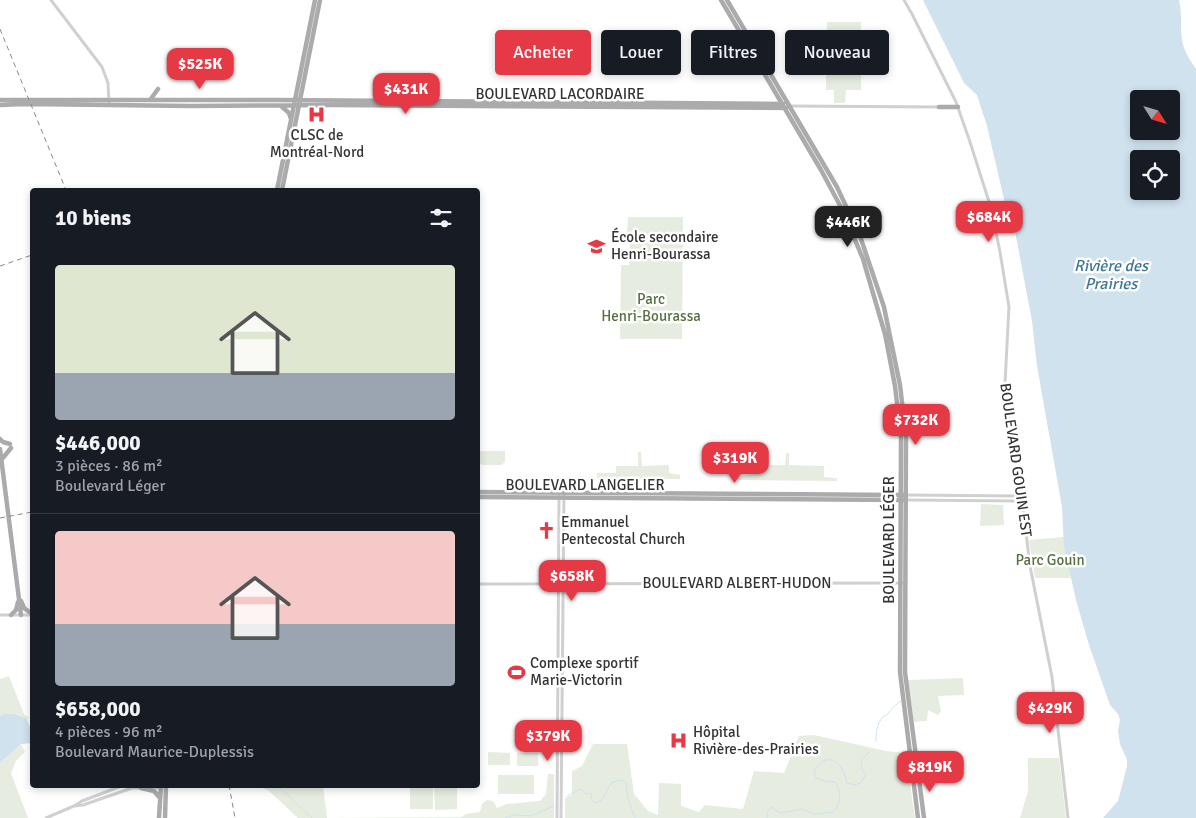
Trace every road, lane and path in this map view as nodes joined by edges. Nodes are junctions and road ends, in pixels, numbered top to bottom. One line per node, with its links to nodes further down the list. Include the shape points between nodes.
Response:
1 (51, 0): 10 (street, via 102,67 108,83)
2 (315, 0): 11 (main road)
3 (320, 0): 11 (main road)
4 (721, 0): 14 (main road, BOULEVARD LÉGER)
5 (727, 0): 14 (main road, BOULEVARD LÉGER)
6 (904, 0): 16 (street, BOULEVARD GOUIN EST)
7 (158, 89): 9 (main road)
8 (0, 100): 10 (main road, BOULEVARD LACORDAIRE)
9 (150, 100): 10 (main road, BOULEVARD LACORDAIRE); 11 (main road, BOULEVARD LACORDAIRE)
10 (109, 102): 12 (main road, BOULEVARD LACORDAIRE); 13 (main road, BOULEVARD LACORDAIRE)
11 (297, 103): 13 (main road, BOULEVARD LACORDAIRE); 14 (main road, BOULEVARD LACORDAIRE); 17 (main road); 19 (main road)
12 (0, 105)
13 (275, 106): 17 (main road, via 289,113)
14 (786, 106): 15 (street, BOULEVARD LACORDAIRE); 27 (main road, BOULEVARD LÉGER, via 843,211 872,284 894,379 904,461)
15 (938, 107): 16 (main road, BOULEVARD LACORDAIRE)
16 (958, 107): 25 (street, BOULEVARD GOUIN EST, via 991,208 1008,294 1005,395)
17 (290, 123): 18 (main road)
18 (277, 188)
19 (282, 188)
20 (0, 439): 22 (main road, via 11,446)
21 (0, 450): 22 (main road)
22 (1, 460): 32 (main road)
23 (480, 492): 24 (main road, BOULEVARD LANGELIER)
24 (562, 495): 26 (main road, BOULEVARD LANGELIER); 27 (main road, BOULEVARD LANGELIER); 29 (street)
25 (1022, 496): 27 (street, BOULEVARD LANGELIER); 28 (street, BOULEVARD GOUIN EST)
26 (480, 497)
27 (904, 498): 28 (street, BOULEVARD LANGELIER); 30 (main road, BOULEVARD LÉGER)
28 (1022, 501): 53 (street, BOULEVARD GOUIN EST, via 1030,566 1052,677)
29 (561, 583): 30 (street, BOULEVARD ALBERT-HUDON); 31 (street, BOULEVARD ALBERT-HUDON); 49 (street); 50 (street)
30 (903, 583): 38 (main road, BOULEVARD LÉGER)
31 (480, 584)
32 (19, 598): 33 (main road); 36 (main road); 37 (main road)
33 (30, 612)
34 (30, 614): 37 (street)
35 (0, 615): 36 (street)
36 (11, 615): 37 (street)
37 (21, 615)
38 (903, 672): 51 (main road); 52 (main road)
39 (116, 788): 45 (street)
40 (130, 788): 45 (street)
41 (143, 788): 44 (main road, via 154,791)
42 (163, 788): 44 (main road)
43 (163, 788): 48 (main road)
44 (160, 798): 47 (main road)
45 (74, 806): 46 (street)
46 (46, 818)
47 (159, 818)
48 (165, 818)
49 (557, 818)
50 (561, 818)
51 (918, 818)
52 (924, 818)
53 (1068, 818)

